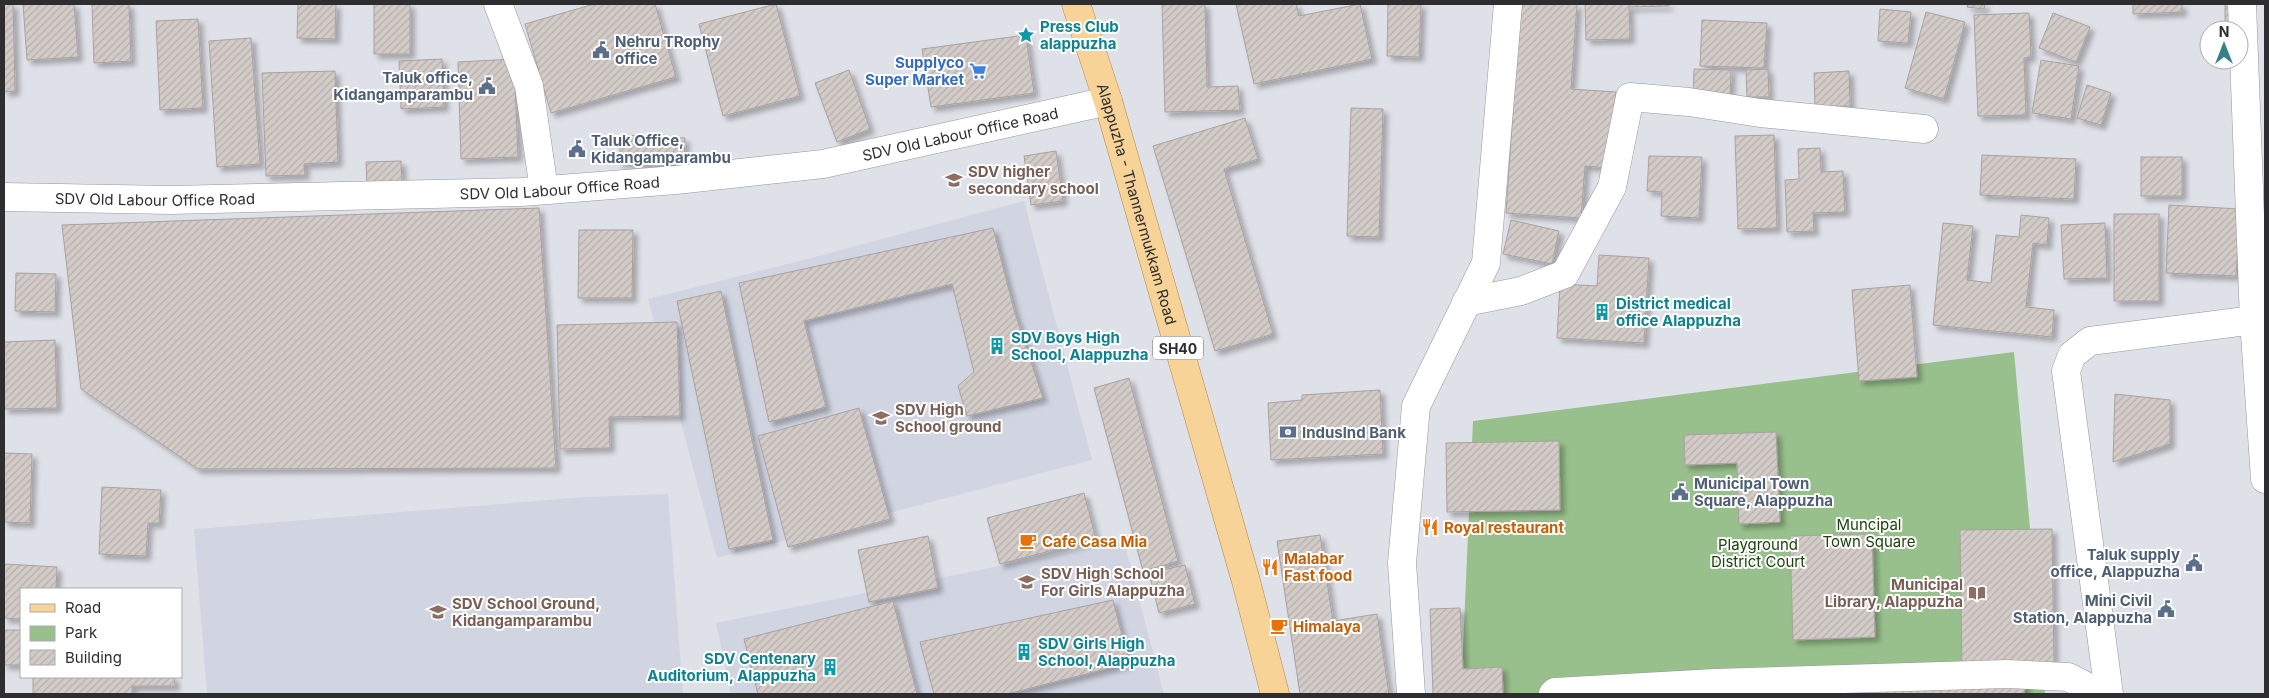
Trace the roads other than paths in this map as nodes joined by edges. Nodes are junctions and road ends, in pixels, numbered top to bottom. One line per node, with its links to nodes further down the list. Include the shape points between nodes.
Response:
1 (498, 4): 7 (street, via 529,86)
2 (1076, 4): 5 (main road, Alappuzha - Thannermukkam Road / SH40)
3 (1508, 4): 9 (street, via 1486,263)
4 (2242, 4): 10 (street)
5 (1108, 101): 7 (street, SDV Old Labour Office Road, via 823,164); 12 (main road, Alappuzha - Thannermukkam Road / SH40, via 1246,581)
6 (1924, 129): 9 (street, via 1630,97 1612,187 1565,274 1521,291)
7 (544, 190): 8 (street, SDV Old Labour Office Road, via 171,200)
8 (4, 197)
9 (1466, 302): 13 (street, via 1416,406 1402,563)
10 (2254, 320): 11 (street); 16 (street, via 2090,341 2072,355 2066,371)
11 (2265, 479)
12 (1275, 694)
13 (1411, 694)
14 (1553, 694): 15 (street, via 1715,683 2007,674 2068,677)
15 (2101, 694)
16 (2109, 694)

